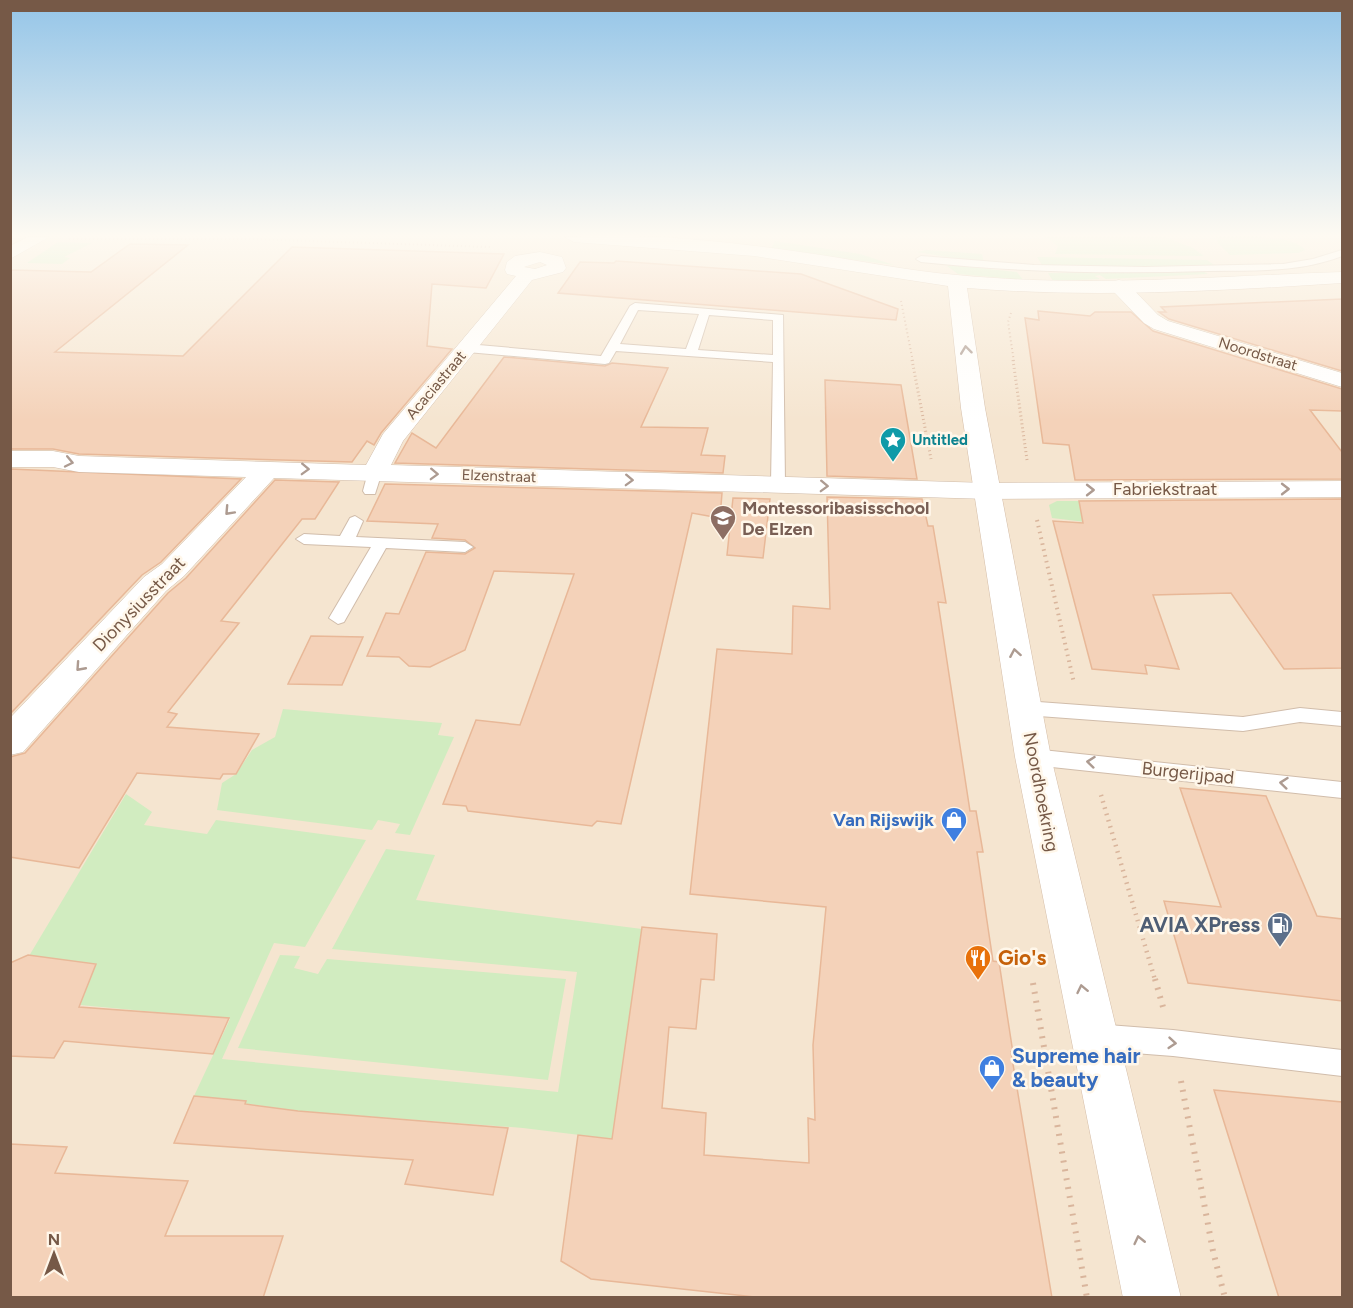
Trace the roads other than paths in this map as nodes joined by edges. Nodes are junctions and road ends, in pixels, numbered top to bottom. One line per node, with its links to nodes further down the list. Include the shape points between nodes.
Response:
1 (508, 298): 6 (street, Acaciastraat)
2 (959, 298): 15 (street, Noordhoekring, one-way to 2)
3 (1131, 298): 9 (street, Noordstraat, via 1161,325)
4 (705, 312): 5 (lane, via 635,306); 7 (lane); 8 (lane, via 779,317)
5 (612, 347): 6 (lane, via 605,360); 7 (lane)
6 (467, 348): 12 (street, Acaciastraat, via 392,439)
7 (691, 352): 8 (lane)
8 (778, 359): 13 (lane)
9 (1342, 380)
10 (10, 459): 11 (street, Elzenstraat, one-way to 11)
11 (268, 468): 12 (street, Elzenstraat, one-way to 12); 24 (street, Dionysiusstraat, one-way to 24)
12 (373, 482): 13 (street, Elzenstraat, one-way to 13)
13 (778, 484): 15 (street, Elzenstraat, one-way to 15)
14 (1342, 489): 15 (street, Fabriekstraat, one-way to 14)
15 (988, 491): 22 (street, Noordhoekring, one-way to 15)
16 (355, 521): 18 (lane)
17 (304, 539): 18 (lane)
18 (346, 541): 19 (lane)
19 (381, 543): 20 (lane); 21 (lane)
20 (465, 547)
21 (338, 618)
22 (1025, 708): 23 (lane, via 1243,724 1300,715); 25 (street, Noordhoekring)
23 (1342, 719)
24 (10, 741)
25 (1033, 757): 26 (lane, Burgerijpad, one-way to 25); 27 (street, Noordhoekring, one-way to 25)
26 (1342, 790)
27 (1093, 1037): 28 (lane, one-way to 28); 29 (street, Noordhoekring, one-way to 27)
28 (1342, 1063)
29 (1152, 1298)

